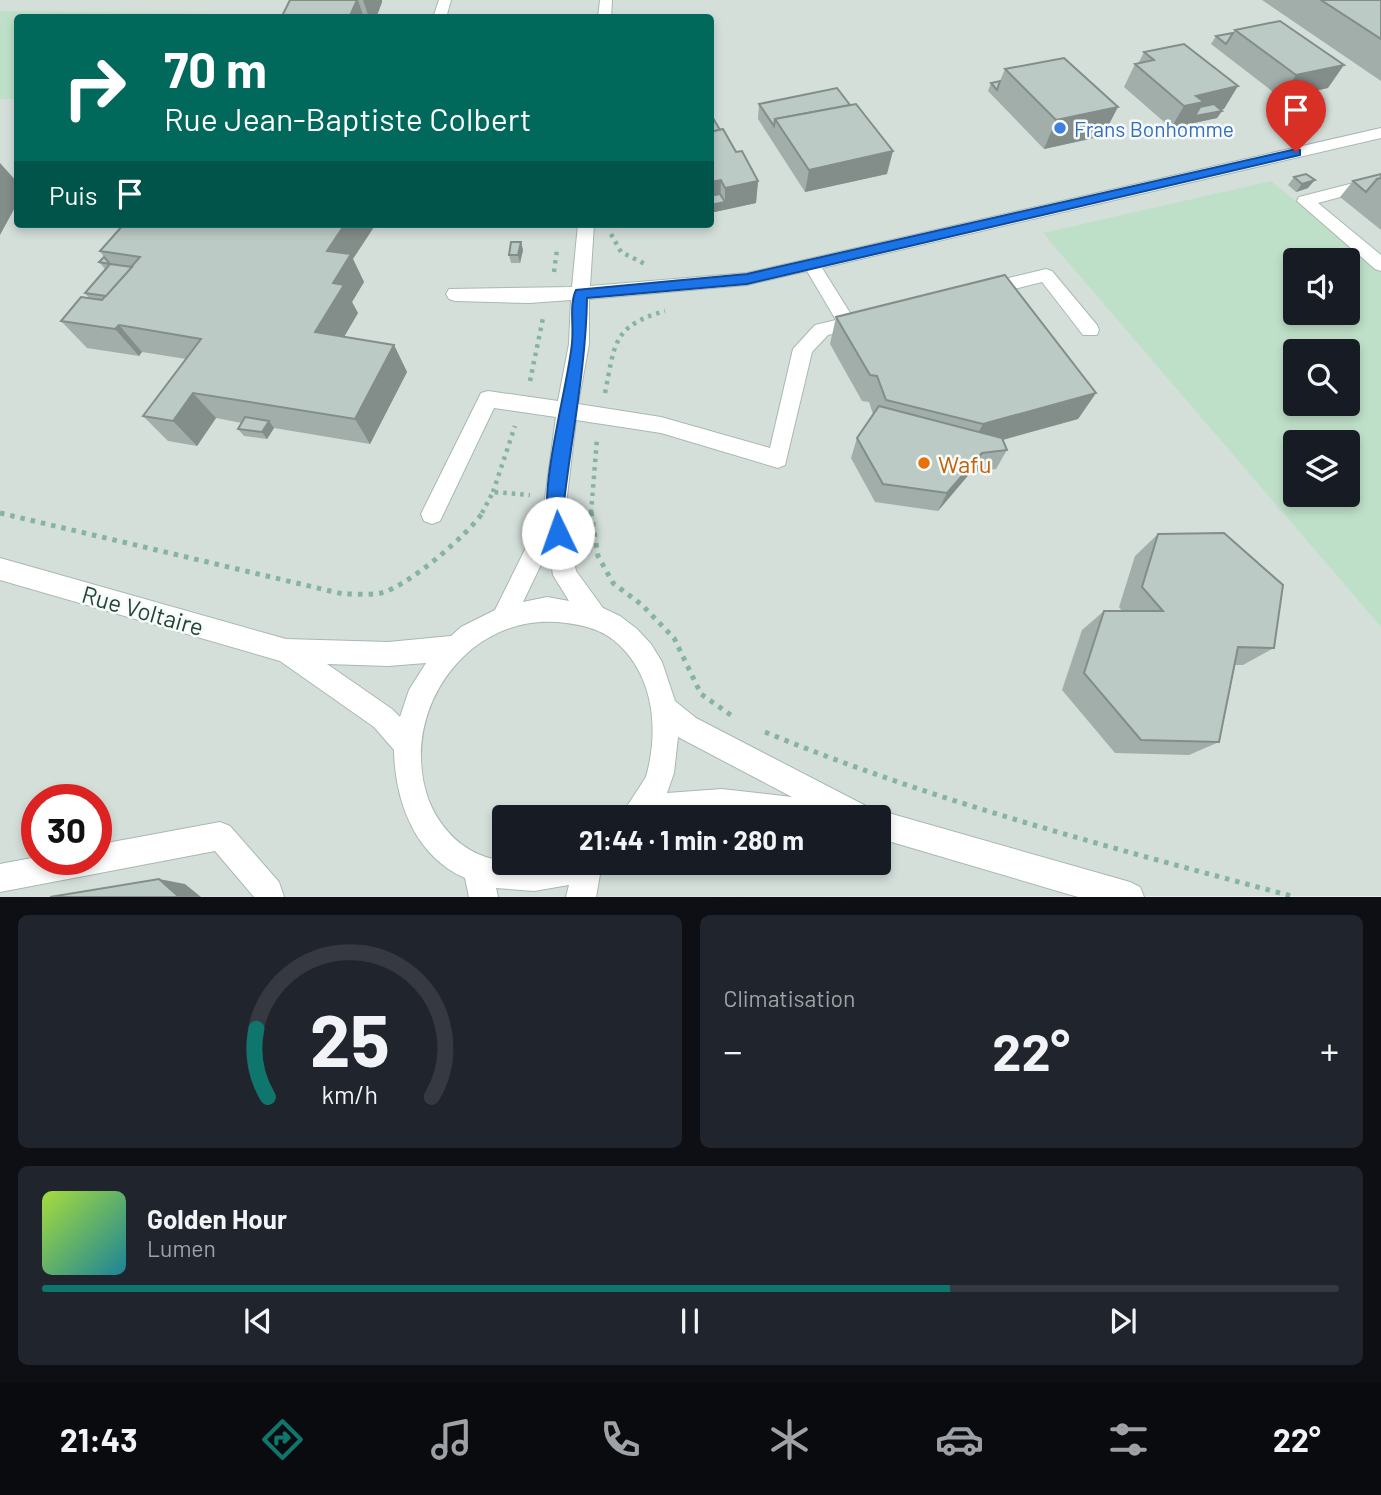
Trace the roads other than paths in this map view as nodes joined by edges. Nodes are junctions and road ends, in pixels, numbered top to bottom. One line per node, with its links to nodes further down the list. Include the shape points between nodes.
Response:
1 (1379, 134): 4 (street)
2 (1381, 181): 5 (street, via 1305,201)
3 (586, 228): 6 (street)
4 (811, 264): 6 (street, via 747,279); 10 (street)
5 (1381, 265)
6 (580, 293): 7 (street); 12 (street, via 579,344)
7 (455, 294)
8 (966, 295): 11 (street, via 1046,275)
9 (887, 314): 10 (street)
10 (848, 324): 12 (street, via 822,330 803,349 778,459 661,425)
11 (1090, 330)
12 (567, 410): 13 (street); 14 (street, via 488,399)
13 (554, 513): 16 (street); 17 (street, via 565,575)
14 (432, 514)
15 (0, 569): 19 (street, Rue Voltaire)
16 (504, 615): 17 (street, via 545,607); 18 (street)
17 (593, 616): 20 (street, via 606,620 638,646 662,687)
18 (454, 648): 19 (street, Rue Voltaire, via 388,654); 21 (street, via 418,697)
19 (286, 651): 21 (street, Rue Voltaire, via 383,718)
20 (665, 709): 22 (street, via 668,732 658,781); 25 (street, via 687,727)
21 (405, 743): 30 (street, via 412,801 435,841)
22 (642, 805)
23 (703, 805): 24 (street)
24 (740, 805)
25 (835, 805)
26 (891, 828): 33 (street)
27 (545, 875): 30 (street)
28 (584, 875): 32 (street)
29 (0, 878): 31 (street, via 220,836)
30 (481, 884)
31 (269, 897)
32 (581, 897)
33 (1130, 897)

